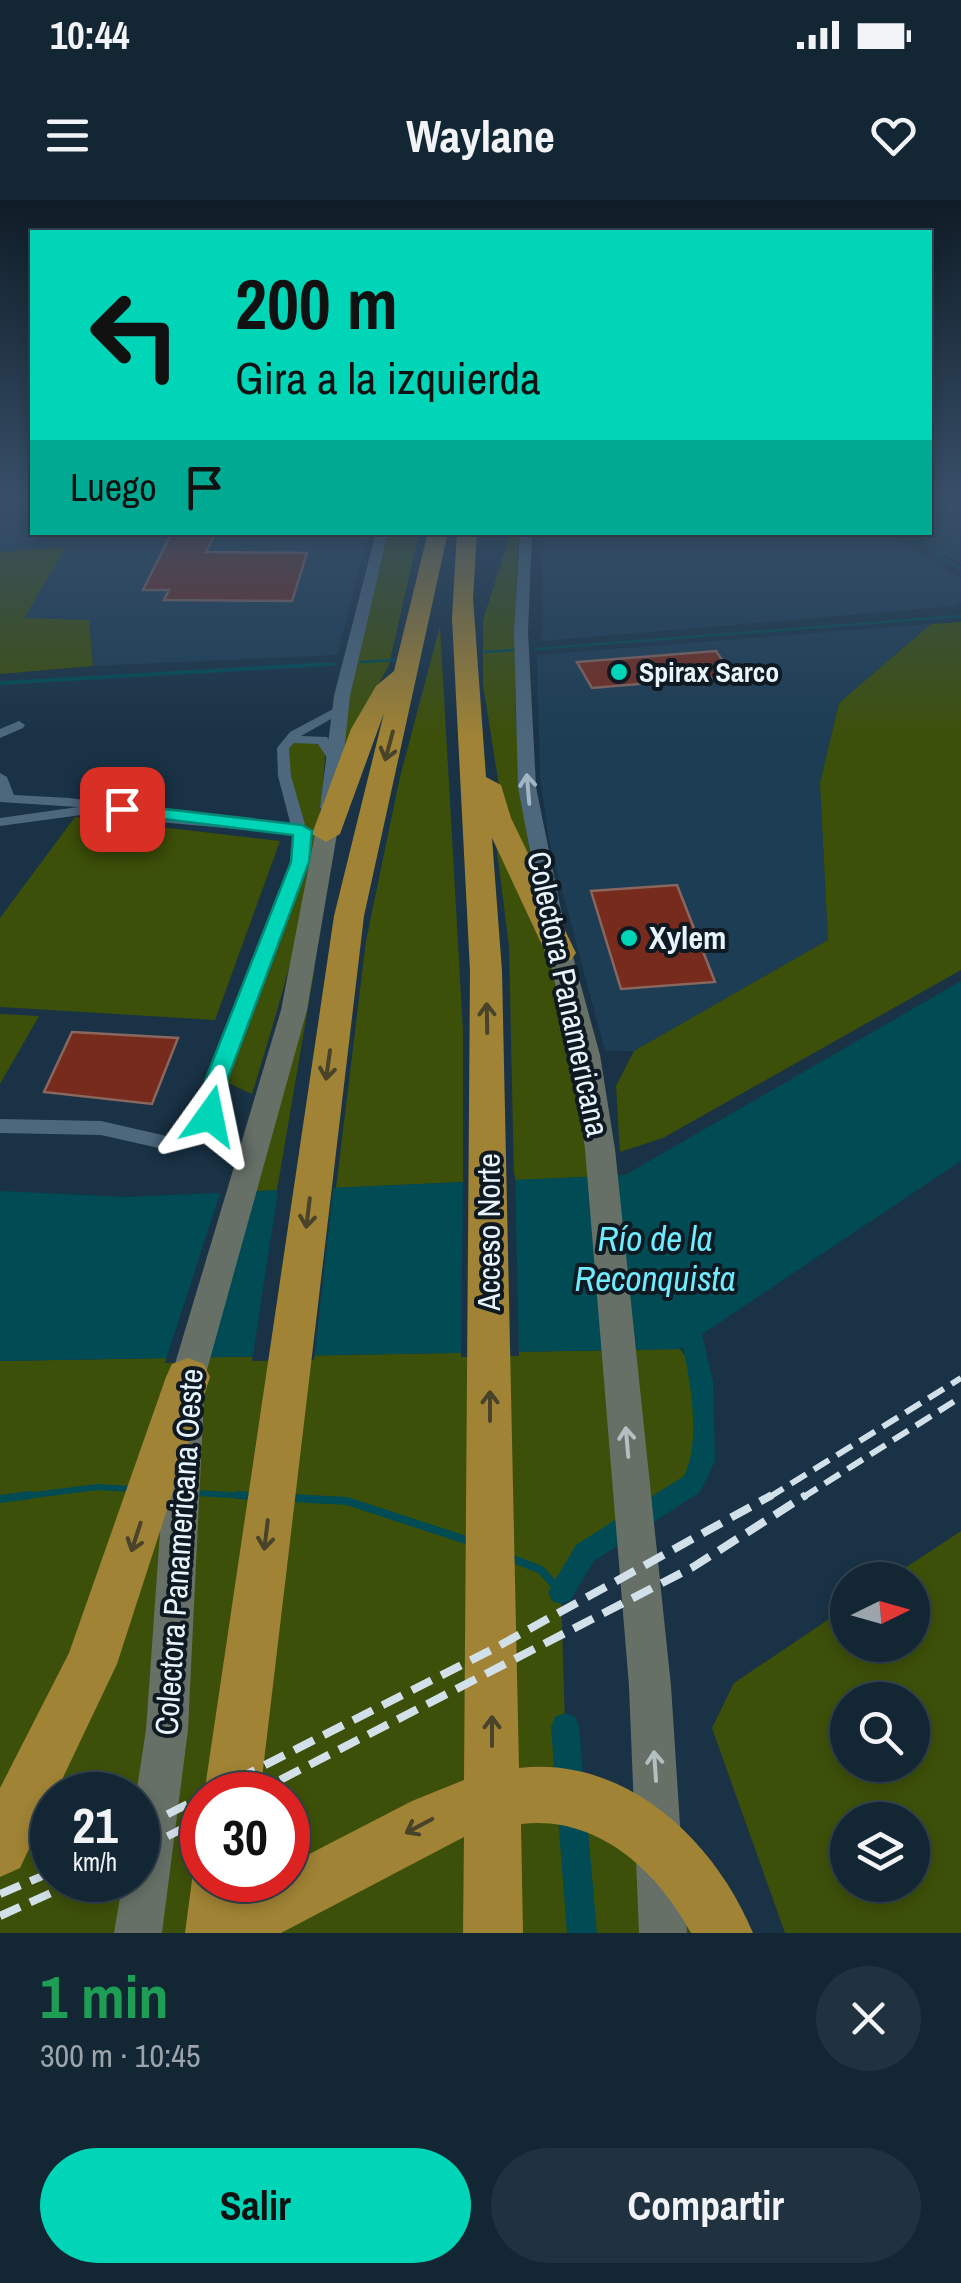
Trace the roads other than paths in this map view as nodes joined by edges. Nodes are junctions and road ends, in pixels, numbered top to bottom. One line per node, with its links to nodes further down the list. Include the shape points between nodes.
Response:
1 (371, 577): 8 (street, Colectora Panamericana Oeste)
2 (428, 577): 6 (highway)
3 (463, 577): 7 (highway, Acceso Norte, via 459,628)
4 (483, 577): 7 (highway)
5 (524, 577): 17 (street, Colectora Panamericana, one-way to 5, via 527,787)
6 (408, 667): 16 (highway, via 384,688); 20 (highway, one-way to 20, via 349,916)
7 (468, 698): 17 (highway, via 497,818); 25 (highway, Acceso Norte, one-way to 7, via 488,1116 483,871)
8 (340, 710): 11 (street); 12 (street, Colectora Panamericana Oeste)
9 (18, 725): 10 (street)
10 (0, 734)
11 (286, 743): 12 (street, via 317,739); 16 (street, via 282,760)
12 (334, 758): 16 (street, Colectora Panamericana Oeste)
13 (4, 792): 14 (street); 15 (street, via 16,806)
14 (66, 807): 15 (street); 16 (street)
15 (4, 821)
16 (314, 832): 18 (street, via 226,1051 204,1130 164,1144 100,1128); 19 (main road, Colectora Panamericana Oeste, via 308,949)
17 (560, 953): 26 (main road, Colectora Panamericana, one-way to 17, via 650,1686 600,1149 586,1055)
18 (0, 1126)
19 (188, 1378): 21 (highway, one-way to 21, via 91,1664); 23 (main road, Colectora Panamericana Oeste, via 167,1730)
20 (235, 1772)
21 (0, 1848)
22 (220, 1902): 24 (highway)
23 (138, 1933)
24 (218, 1933): 27 (highway, one-way to 24, via 670,1854 605,1809 545,1794 460,1806)
25 (493, 1933)
26 (663, 1933)
27 (723, 1933)

